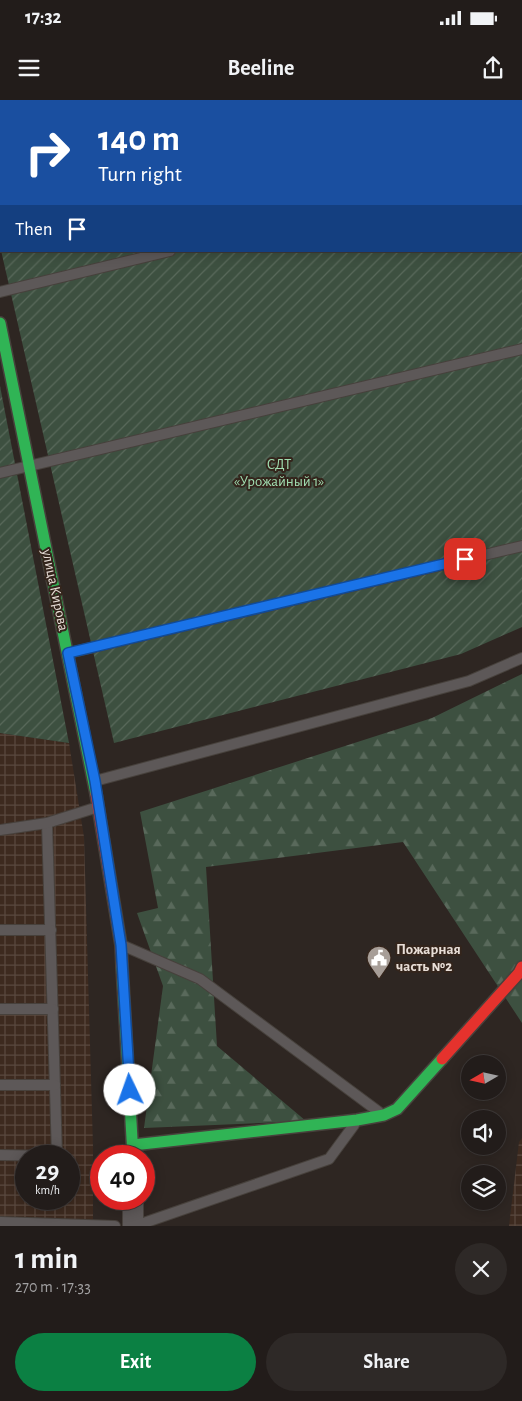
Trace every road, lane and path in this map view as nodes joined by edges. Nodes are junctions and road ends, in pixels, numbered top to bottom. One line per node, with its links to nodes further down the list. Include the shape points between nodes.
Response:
1 (166, 252): 2 (lane)
2 (0, 292)
3 (0, 323): 5 (street, улица Кирова)
4 (522, 348): 5 (lane)
5 (29, 466): 6 (lane); 8 (street, улица Кирова)
6 (0, 473)
7 (522, 546): 8 (lane)
8 (68, 653): 10 (street, улица Кирова)
9 (522, 658): 10 (lane, via 469,681)
10 (95, 781): 11 (street, улица Кирова)
11 (100, 807): 12 (lane); 16 (street, улица Кирова)
12 (47, 823): 13 (lane); 15 (lane)
13 (0, 830)
14 (0, 930): 15 (lane)
15 (51, 930): 19 (lane)
16 (121, 945): 22 (lane, via 200,979); 25 (street, улица Кирова)
17 (522, 967): 22 (street, via 398,1109)
18 (0, 1009): 19 (lane)
19 (53, 1009): 21 (lane)
20 (0, 1085): 21 (lane)
21 (55, 1085): 24 (lane)
22 (384, 1116): 23 (street)
23 (357, 1120): 26 (street); 32 (lane, via 329,1158)
24 (57, 1145)
25 (133, 1145)
26 (155, 1148)
27 (0, 1155): 28 (lane)
28 (15, 1155)
29 (133, 1210): 32 (street)
30 (0, 1222): 31 (lane)
31 (115, 1226)
32 (134, 1226)

